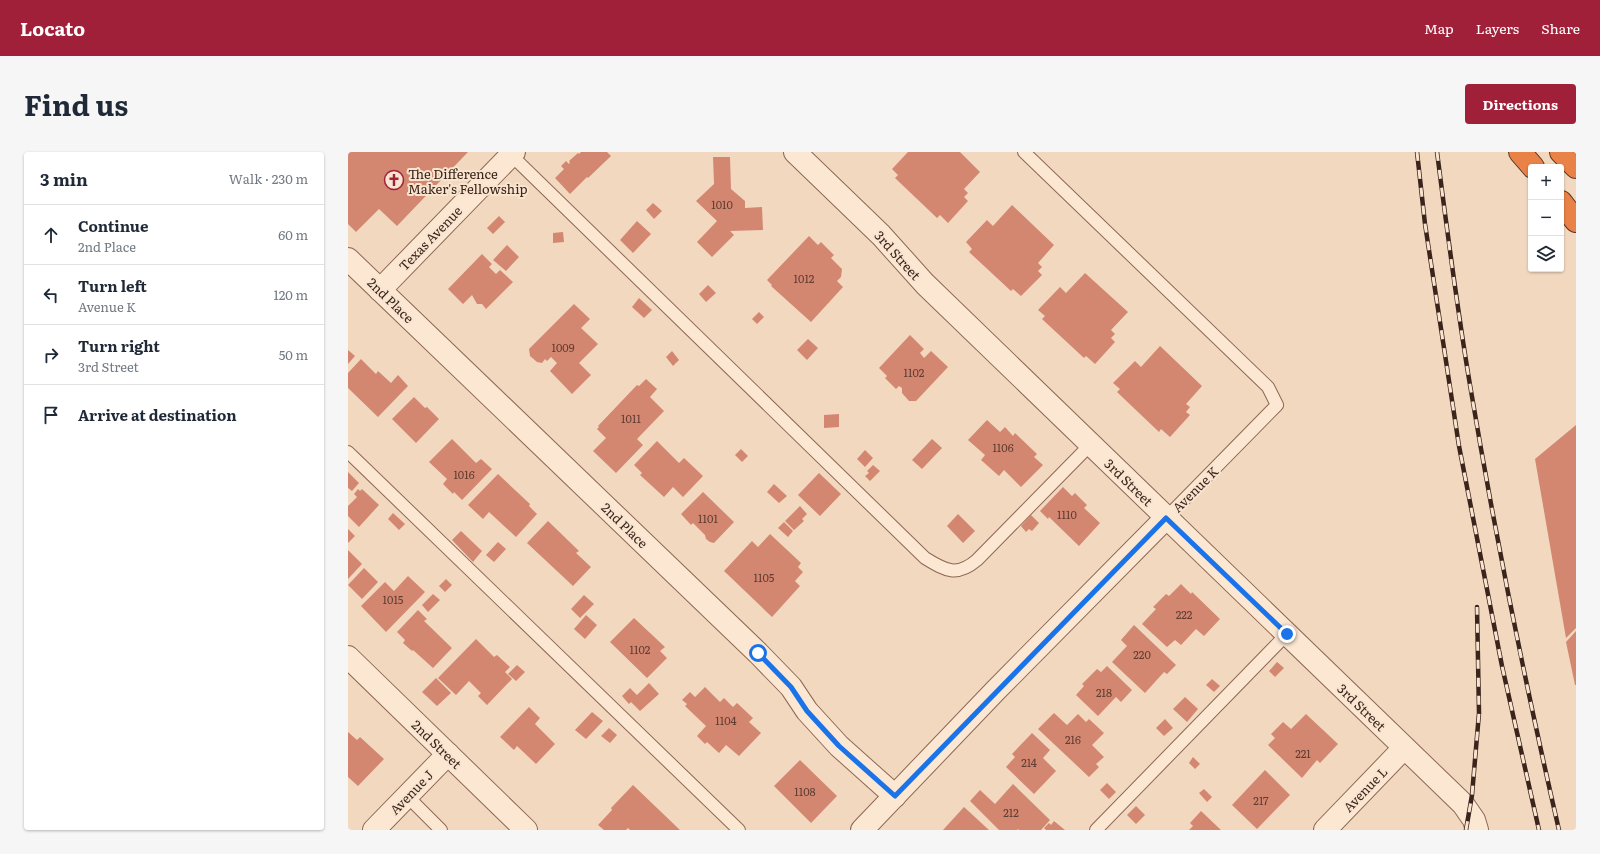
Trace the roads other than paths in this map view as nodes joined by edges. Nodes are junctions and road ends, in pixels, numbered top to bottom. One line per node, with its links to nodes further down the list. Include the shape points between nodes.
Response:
1 (795, 152): 12 (street, 3rd Street, via 881,235 925,284)
2 (1024, 152): 14 (lane, Avenue K, via 1268,387 1277,405)
3 (1520, 152): 6 (highway)
4 (1561, 152): 7 (highway)
5 (511, 153): 11 (street, Texas Avenue); 12 (lane, via 925,558 944,570 968,568)
6 (1530, 164)
7 (1576, 167)
8 (1564, 206): 9 (highway)
9 (1576, 220)
10 (348, 259): 11 (street, 2nd Place)
11 (380, 290): 20 (street, 2nd Place, via 758,653 791,687 807,711 839,746)
12 (1091, 444): 14 (street, 3rd Street)
13 (348, 452): 24 (lane)
14 (1166, 518): 15 (street, 3rd Street); 20 (street, Avenue K)
15 (1287, 634): 17 (street, 3rd Street); 26 (lane)
16 (348, 657): 18 (street, 2nd Street)
17 (1404, 748): 27 (street, Avenue L); 28 (street, 3rd Street, via 1463,804 1474,820)
18 (448, 754): 19 (street, Avenue J); 23 (street, 2nd Street)
19 (407, 796): 21 (street, Avenue J); 22 (lane)
20 (895, 796): 25 (street, Avenue K)
21 (374, 830)
22 (441, 830)
23 (526, 830)
24 (739, 830)
25 (862, 830)
26 (1096, 830)
27 (1325, 830)
28 (1477, 830)

